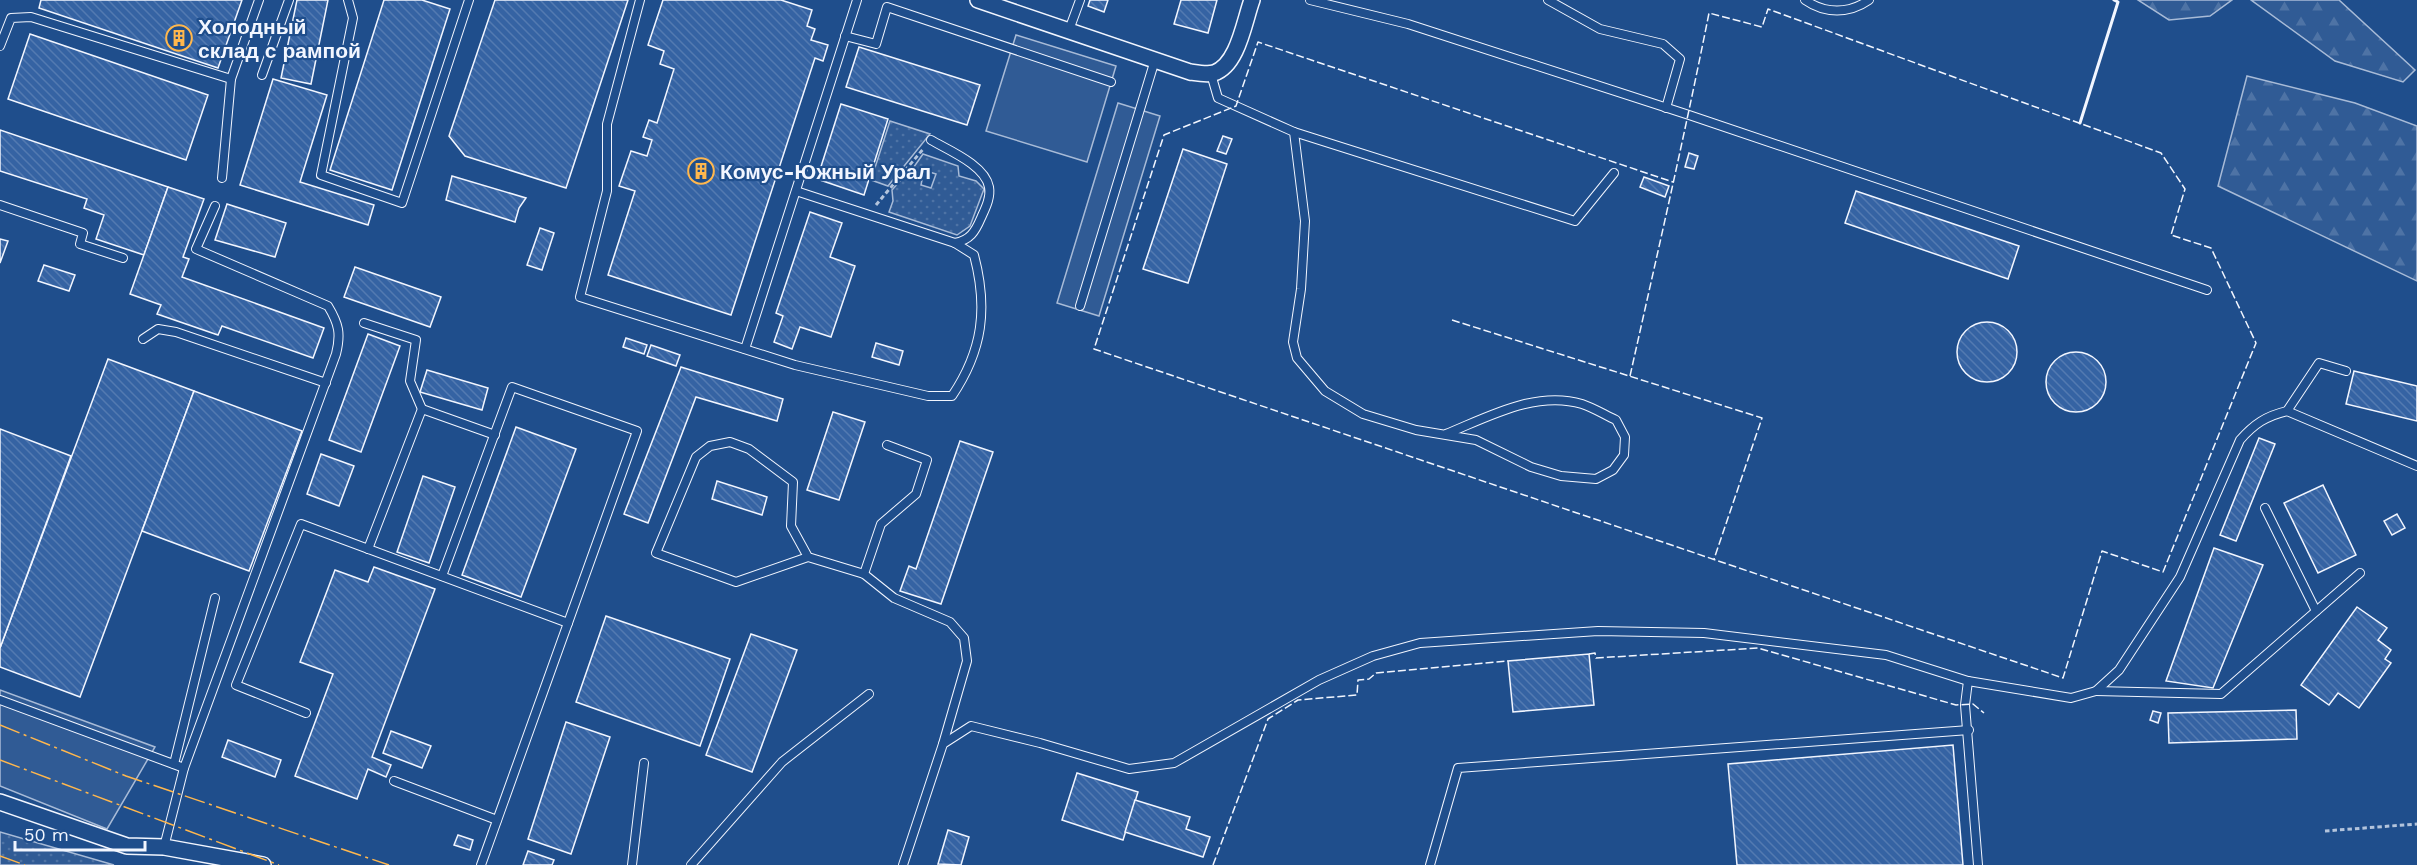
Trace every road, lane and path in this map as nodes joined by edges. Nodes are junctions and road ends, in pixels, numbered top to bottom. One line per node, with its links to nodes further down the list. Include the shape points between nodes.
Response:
1 (259, 0): 20 (lane)
2 (289, 0): 19 (lane)
3 (348, 0): 4 (lane, via 352,18 321,176 402,203)
4 (469, 0)
5 (640, 0): 39 (lane, via 607,124 607,191 580,297)
6 (857, 0): 15 (lane)
7 (978, 0): 14 (street)
8 (1080, 0): 14 (lane)
9 (1252, 0): 18 (street, via 1233,55 1225,68)
10 (1310, 0): 22 (lane, via 1408,24)
11 (1548, 0): 22 (lane, via 1600,29 1663,44 1680,58)
12 (1805, 0): 13 (lane, via 1815,7 1836,11 1854,10)
13 (1869, 0)
14 (1069, 30): 17 (street)
15 (845, 36): 21 (lane, via 876,44 887,7); 29 (lane)
16 (0, 46): 20 (lane, via 11,18 31,17)
17 (1155, 60): 18 (street, via 1190,72); 36 (lane)
18 (1211, 74): 23 (lane, via 1218,98)
19 (262, 75)
20 (231, 79): 27 (lane)
21 (1111, 82)
22 (1666, 108): 35 (lane)
23 (1294, 132): 26 (lane, via 1575,220); 44 (lane, via 1305,221 1293,342 1297,358 1325,391 1363,414 1416,430)
24 (931, 140): 25 (path); 33 (lane, via 973,166 989,187 988,201 975,231 967,240)
25 (905, 171): 28 (path); 32 (path)
26 (1614, 173)
27 (222, 178)
28 (928, 179)
29 (796, 191): 32 (lane); 39 (lane)
30 (0, 205): 34 (lane, via 83,233 80,244)
31 (215, 206): 41 (lane, via 196,249 328,306 340,334)
32 (869, 214): 33 (lane)
33 (955, 243): 39 (lane, via 974,255 983,319 968,371 952,396 928,396 795,365)
34 (123, 258)
35 (2207, 291)
36 (1080, 306)
37 (364, 323): 42 (lane, via 416,340 410,381)
38 (143, 339): 41 (lane, via 158,329 176,333)
39 (745, 349)
40 (2346, 371): 43 (lane, via 2319,363)
41 (326, 383): 66 (lane)
42 (422, 409): 45 (lane); 49 (lane)
43 (2287, 411): 47 (lane); 58 (lane, via 2268,415 2240,440 2180,577 2119,670)
44 (1446, 434): 44 (lane, via 1520,405 1573,403 1616,420 1625,437 1624,455 1613,470 1596,479 1561,476 1531,467 1476,440)
45 (495, 435): 53 (lane); 56 (lane, via 512,387 637,431)
46 (887, 445): 52 (lane, via 927,460 916,494 880,524)
47 (2417, 466)
48 (2265, 508): 55 (lane)
49 (368, 549): 53 (lane); 61 (lane, via 301,524 236,685)
50 (808, 557): 50 (lane, via 791,526 793,482 749,449 730,442 710,446 696,457 656,553 736,582); 52 (lane)
51 (2360, 573): 55 (lane)
52 (864, 574): 63 (lane, via 894,598 951,622 964,638 967,661)
53 (442, 576): 56 (lane)
54 (214, 598): 65 (lane)
55 (2316, 611): 58 (lane, via 2221,694)
56 (568, 623): 69 (lane)
57 (1968, 681): 58 (lane, via 2071,698); 62 (lane, via 1965,705); 63 (lane, via 1886,656 1704,633 1598,631 1487,637 1420,643 1373,656 1319,680 1174,763 1129,769 971,726)
58 (2096, 691)
59 (869, 694): 76 (lane, via 782,762)
60 (0, 700): 65 (lane)
61 (306, 713)
62 (1969, 730): 78 (lane, via 1458,768); 79 (lane)
63 (943, 744): 77 (lane)
64 (644, 763): 75 (lane)
65 (174, 764): 66 (lane)
66 (184, 768): 72 (lane)
67 (394, 781): 69 (lane)
68 (0, 802): 72 (street, via 115,843)
69 (497, 820): 74 (lane)
70 (2417, 824): 71 (path)
71 (2325, 831)
72 (164, 847): 73 (street)
73 (263, 865)
74 (481, 865)
75 (632, 865)
76 (691, 865)
77 (903, 865)
78 (1430, 865)
79 (1978, 865)

